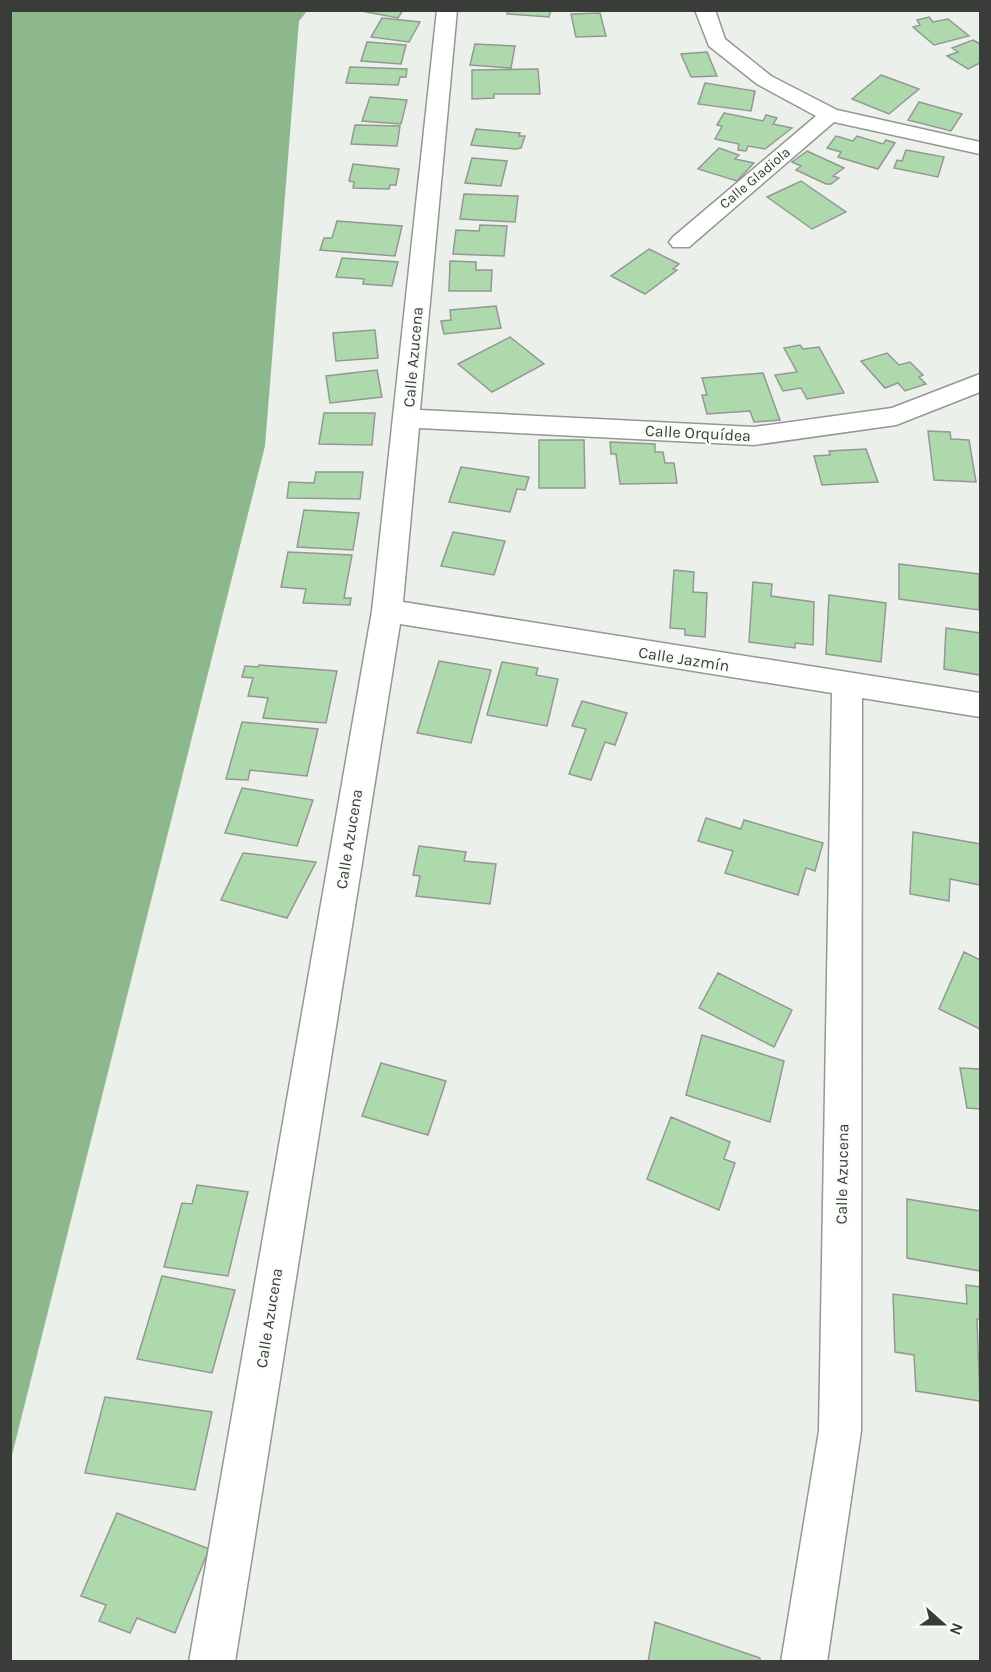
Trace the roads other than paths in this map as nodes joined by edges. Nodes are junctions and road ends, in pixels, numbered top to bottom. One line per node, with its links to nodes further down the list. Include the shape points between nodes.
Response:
1 (447, 10): 7 (street, Calle Azucena)
2 (705, 10): 3 (street, via 716,42 764,80)
3 (830, 115): 4 (street); 5 (street, Calle Gladiola)
4 (981, 148)
5 (681, 242)
6 (981, 382): 7 (street, Calle Orquídea, via 896,416 754,436)
7 (408, 418): 8 (street, Calle Azucena)
8 (387, 611): 9 (street, Calle Jazmín); 11 (street, Calle Azucena)
9 (847, 684): 10 (street, Calle Jazmín); 12 (street, Calle Azucena, via 840,1431)
10 (981, 705)
11 (212, 1662)
12 (804, 1662)

